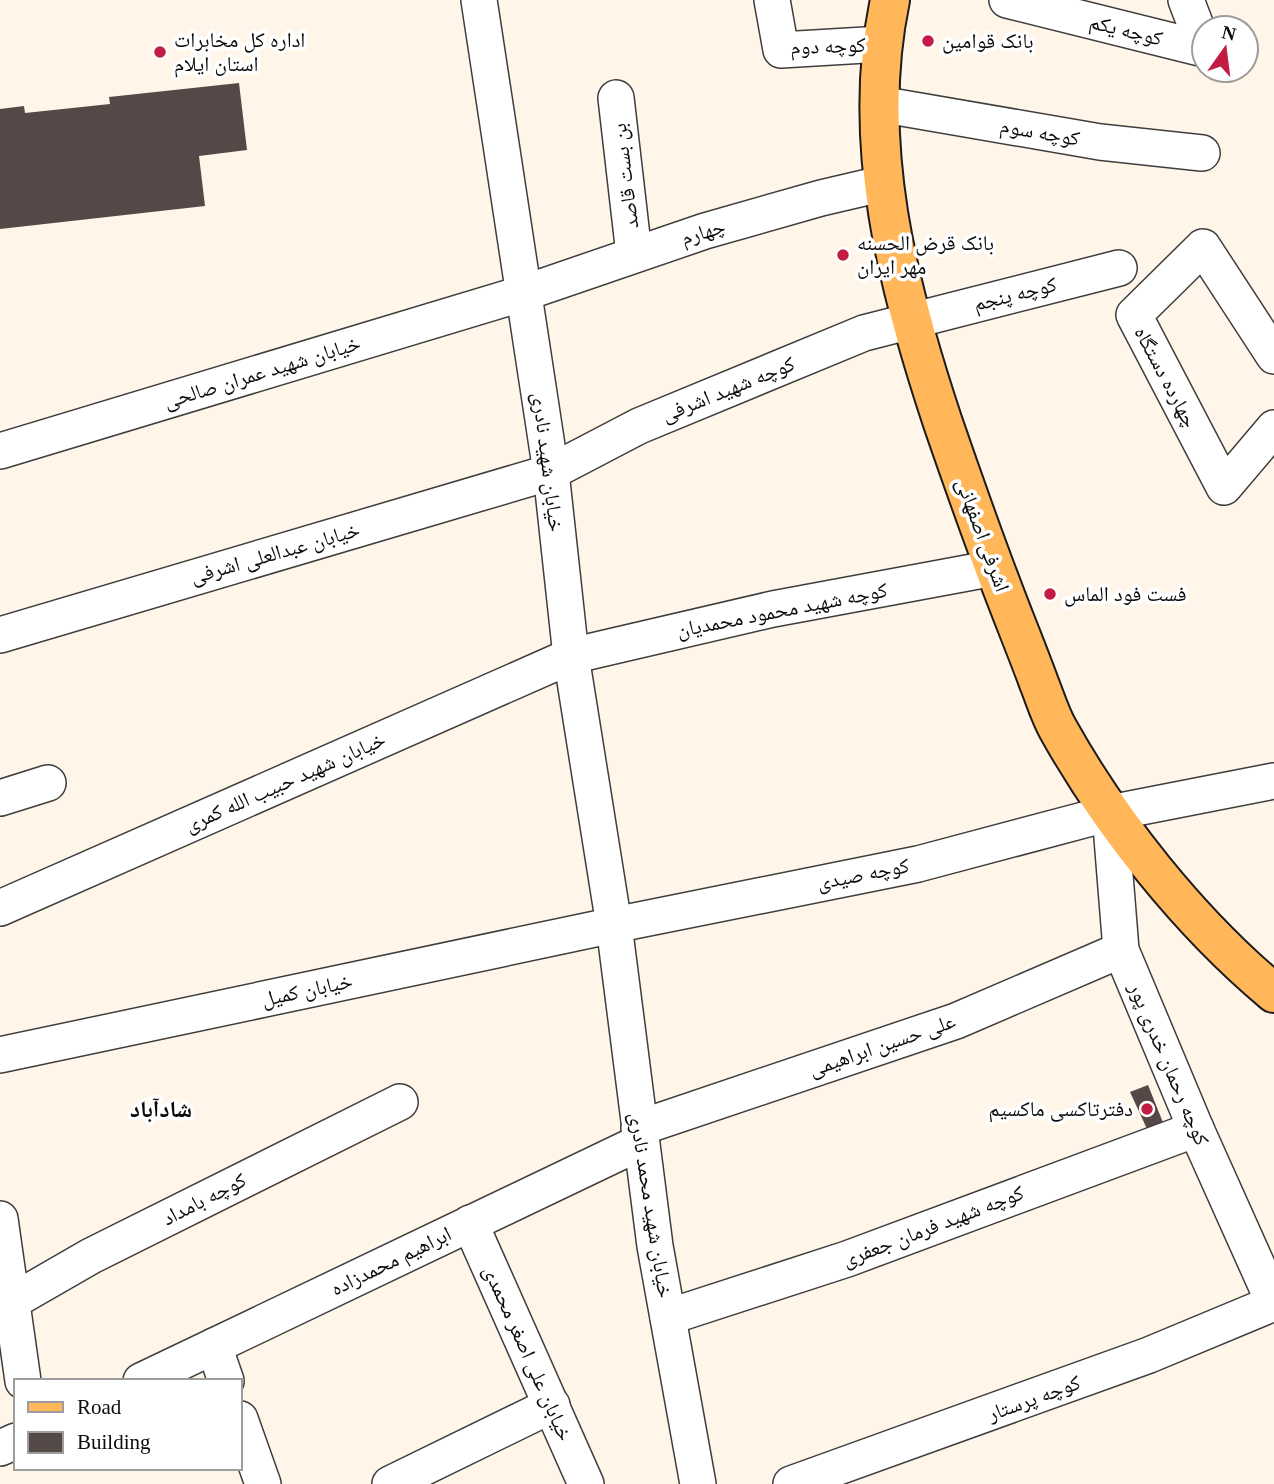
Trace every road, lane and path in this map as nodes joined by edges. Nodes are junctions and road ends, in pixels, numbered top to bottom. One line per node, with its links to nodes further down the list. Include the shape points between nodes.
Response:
1 (479, 0): 13 (street, خیابان شهید نادری)
2 (772, 0): 5 (street, کوچه دوم, via 781,50)
3 (890, 0): 5 (main road, اشرفی اصفهانی)
4 (1007, 0): 6 (street, کوچه یکم)
5 (882, 44): 8 (main road, اشرفی اصفهانی)
6 (1190, 45)
7 (615, 98): 11 (street, بن بست قاصد)
8 (879, 104): 9 (street, کوچه سوم, via 1100,142); 10 (main road, اشرفی اصفهانی)
9 (1202, 153)
10 (885, 183): 11 (street, چهارم); 14 (main road, اشرفی اصفهانی, via 896,266)
11 (634, 254): 13 (street, چهارم)
12 (1119, 268): 14 (street, کوچه پنجم)
13 (524, 293): 17 (street, خیابان شهید عمران صالحی); 18 (street, خیابان شهید نادری)
14 (911, 320): 18 (street, کوچه شهید اشرفی, via 864,333 651,421); 19 (main road, اشرفی اصفهانی)
15 (1274, 356): 16 (street, چهارده دستگاه, via 1203,247 1134,315 1224,487)
16 (1274, 428)
17 (0, 451)
18 (551, 472): 20 (street, خیابان عبدالعلی اشرفی); 21 (street, خیابان شهید نادری)
19 (994, 568): 21 (street, کوچه شهید محمود محمدیان, via 772,609); 25 (main road, اشرفی اصفهانی, via 1056,727)
20 (0, 635)
21 (570, 656): 26 (street, خیابان شهید حبیب الله کمری); 27 (street, خیابان شهید نادری)
22 (1274, 781): 25 (street, کوچه صیدی)
23 (48, 783): 24 (street)
24 (0, 798)
25 (1110, 813): 27 (street, کوچه صیدی, via 918,864); 28 (street, کوچه رحمان خدری پور); 29 (main road, اشرفی اصفهانی, via 1186,907)
26 (0, 908)
27 (614, 925): 30 (street, خیابان کمیل); 33 (street, خیابان شهید محمد نادری)
28 (1121, 950): 32 (street, کوچه رحمان خدری پور); 33 (street, علی حسین ابراهیمی, via 956,1021)
29 (1274, 993)
30 (0, 1055)
31 (400, 1102): 37 (street, کوچه بامداد, via 91,1256)
32 (1196, 1129): 36 (street, کوچه رحمان خدری پور); 39 (street, کوچه شهید فرمان جعفری, via 847,1259)
33 (640, 1135): 35 (street, ابراهیم محمدزاده); 39 (street, خیابان شهید محمد نادری)
34 (0, 1219): 37 (street)
35 (470, 1223): 40 (street, ابراهیم محمدزاده); 44 (street, خیابان علی اصغر محمدی)
36 (1262, 1242): 38 (street, کوچه رحمان خدری پور)
37 (11, 1302): 41 (street)
38 (1274, 1303): 50 (street, کوچه پرستار, via 1149,1355)
39 (668, 1317): 49 (street, خیابان شهید محمد نادری)
40 (214, 1346): 42 (street, ابراهیم محمدزاده); 43 (street)
41 (23, 1379)
42 (145, 1379)
43 (225, 1379)
44 (552, 1405): 47 (street); 48 (street, خیابان علی اصغر محمدی)
45 (242, 1425): 46 (street)
46 (263, 1484)
47 (390, 1484)
48 (586, 1484)
49 (698, 1484)
50 (792, 1484)

